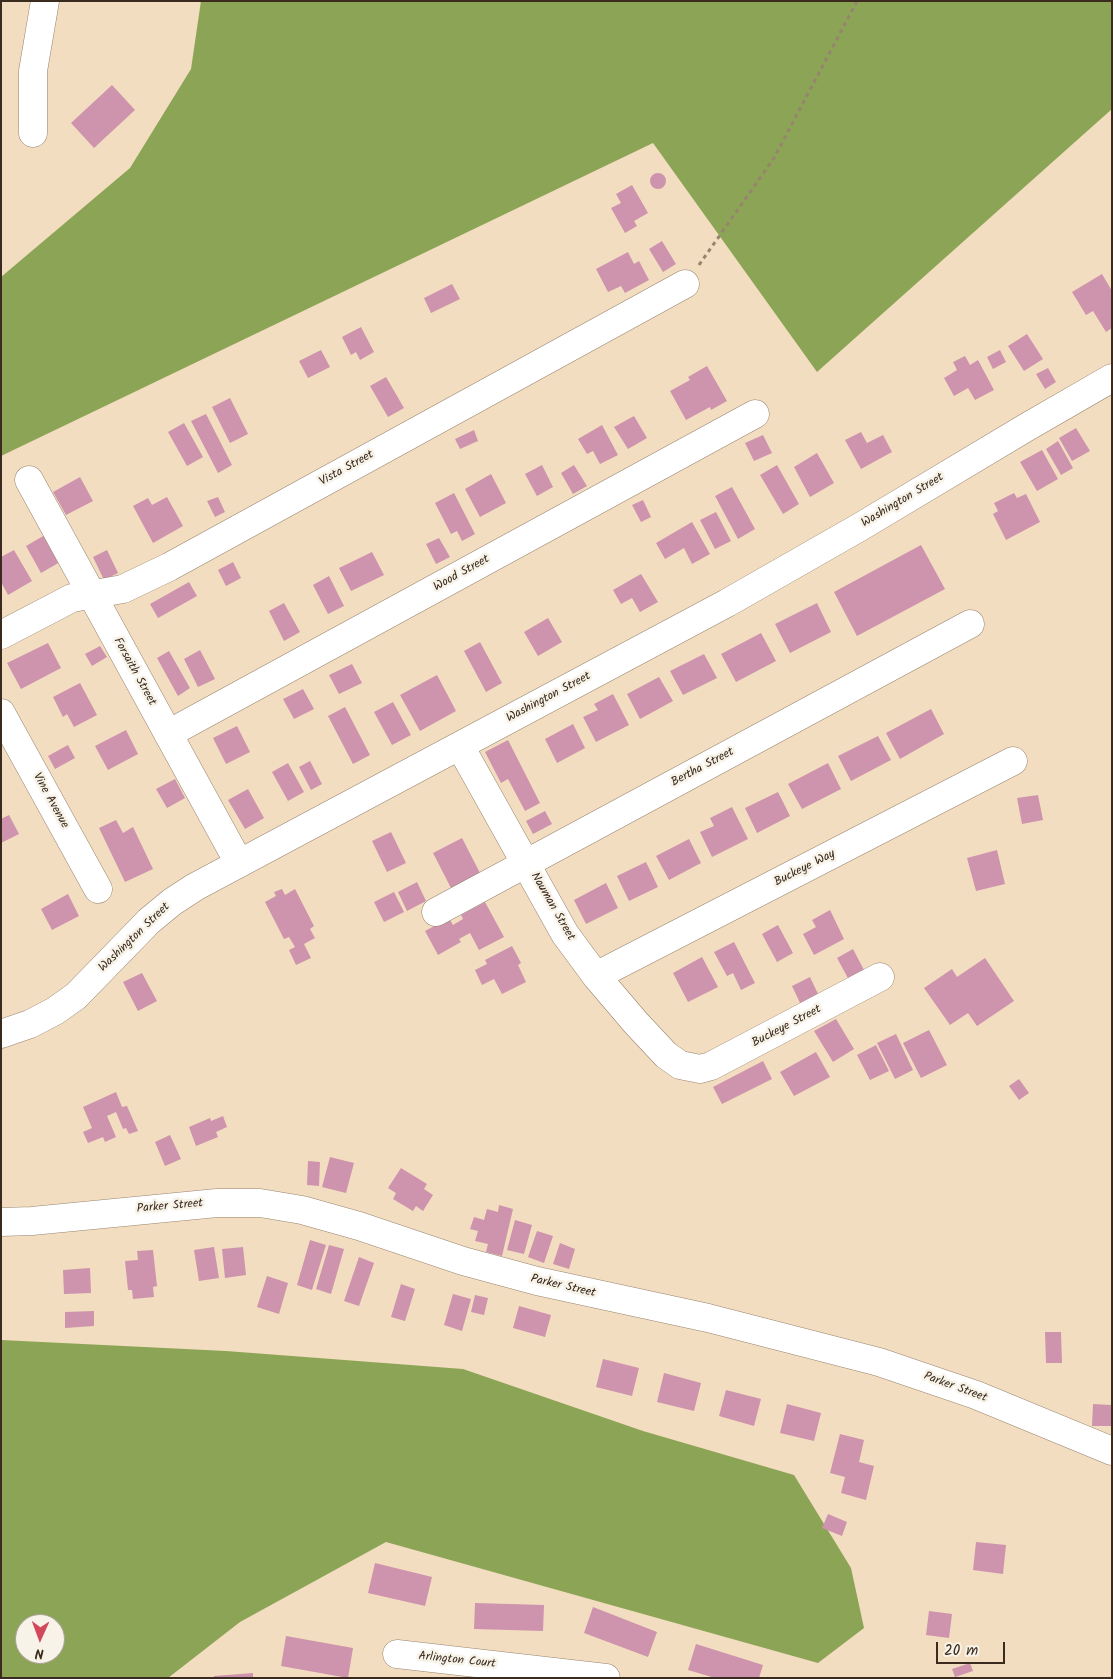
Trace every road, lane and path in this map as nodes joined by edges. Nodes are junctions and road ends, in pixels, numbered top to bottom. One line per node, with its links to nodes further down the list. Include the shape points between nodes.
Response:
1 (45, 1): 3 (street, via 33,71)
2 (857, 1): 4 (path, via 774,158)
3 (33, 133)
4 (685, 284): 8 (street, Vista Street, via 168,567 123,589)
5 (1112, 378): 13 (street, Washington Street, via 727,603)
6 (755, 414): 12 (street, Wood Street)
7 (29, 480): 8 (street, Forsaith Street)
8 (92, 594): 10 (street, Vista Street, via 72,598); 12 (street, Forsaith Street)
9 (970, 624): 16 (street, Bertha Street)
10 (1, 635)
11 (1, 713): 17 (street, Vine Avenue)
12 (168, 734): 15 (street, Forsaith Street)
13 (460, 746): 15 (street, Washington Street); 16 (street, Nauman Street)
14 (1013, 761): 19 (street, Buckeye Way)
15 (240, 863): 21 (street, Washington Street, via 172,902 149,921 76,996 30,1024)
16 (526, 863): 18 (street, Bertha Street); 19 (street, Nauman Street, via 565,934)
17 (98, 889)
18 (436, 912)
19 (596, 976): 22 (street, Nauman Street, via 666,1055)
20 (880, 976): 22 (street, Buckeye Street, via 711,1066)
21 (1, 1034)
22 (691, 1068)
23 (1, 1222): 24 (street, Parker Street, via 218,1203 260,1203 302,1210 537,1281 708,1318 879,1362 976,1395)
24 (1112, 1451)
25 (397, 1654): 26 (street, Arlington Court)
26 (606, 1678)

